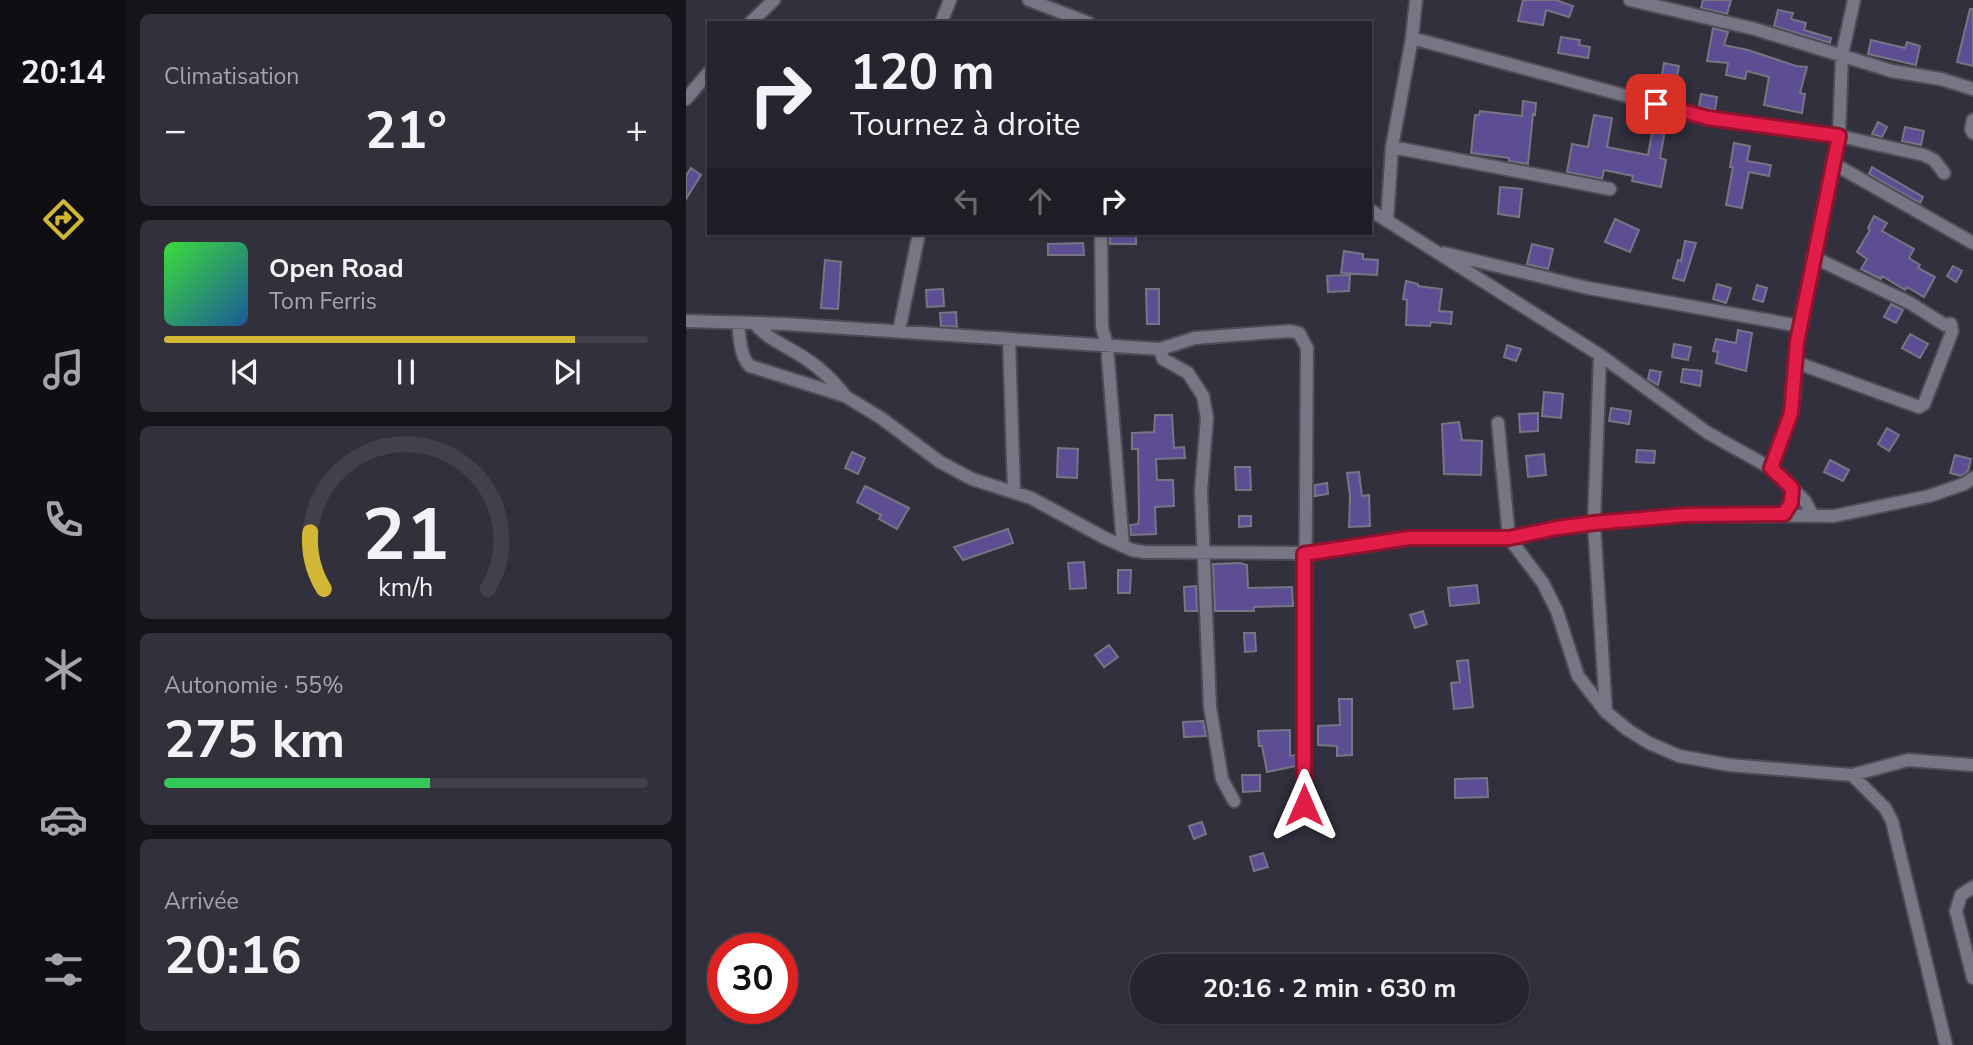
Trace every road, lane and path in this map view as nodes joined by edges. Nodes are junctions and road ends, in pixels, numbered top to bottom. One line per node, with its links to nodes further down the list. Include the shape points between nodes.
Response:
1 (774, 0): 7 (street)
2 (950, 0): 8 (street)
3 (1029, 0): 9 (street)
4 (1416, 0): 10 (street)
5 (1630, 0): 11 (street)
6 (1854, 0): 11 (street)
7 (752, 21)
8 (943, 21)
9 (1084, 21)
10 (1412, 38): 17 (street, via 1708,118); 18 (street)
11 (1842, 54): 13 (street, via 1892,71); 17 (street)
12 (707, 74): 14 (street)
13 (1973, 89)
14 (686, 99)
15 (1973, 120): 16 (street)
16 (1973, 133)
17 (1839, 136): 19 (street); 20 (street, via 1924,155)
18 (1392, 147): 21 (street); 23 (street)
19 (1834, 164): 26 (street); 28 (street)
20 (1944, 173)
21 (1610, 189)
22 (1372, 212): 23 (street)
23 (1387, 221): 27 (street)
24 (919, 235): 33 (street)
25 (1101, 235): 35 (street, via 1102,327)
26 (1973, 243)
27 (1433, 251): 32 (street, via 1588,288); 37 (street)
28 (1813, 257): 32 (street); 38 (street, via 1910,303 1945,325 1951,324 1952,332 1919,407)
29 (686, 321): 30 (street)
30 (738, 324): 31 (street); 39 (street, via 743,355 750,366)
31 (755, 324): 33 (street); 39 (street, via 808,360)
32 (1800, 326): 38 (street)
33 (899, 331): 34 (street)
34 (1009, 339): 35 (street); 44 (street)
35 (1107, 345): 36 (street); 49 (street)
36 (1160, 349): 50 (street, via 1163,359 1188,373 1203,396 1207,418 1201,490); 51 (street, via 1195,338 1299,333 1307,348)
37 (1600, 355): 41 (street, via 1708,433); 47 (street)
38 (1795, 362): 41 (street, via 1791,413)
39 (845, 396): 44 (street, via 972,479)
40 (1498, 422): 48 (street)
41 (1771, 468): 43 (street)
42 (1973, 478): 46 (street, via 1929,496 1852,513)
43 (1792, 488): 45 (street); 46 (street)
44 (1014, 491): 49 (street)
45 (1784, 514): 46 (street); 47 (street, via 1686,515)
46 (1813, 516)
47 (1594, 523): 48 (street); 52 (street)
48 (1509, 538): 51 (street, via 1409,538); 52 (street, via 1543,583 1578,676)
49 (1123, 546): 50 (street, via 1144,552)
50 (1203, 553): 51 (street); 55 (street, via 1210,708 1222,779)
51 (1304, 554): 56 (street)
52 (1606, 712): 54 (street, via 1649,744 1679,757)
53 (1973, 765): 54 (street, via 1908,760)
54 (1852, 775): 59 (street, via 1892,821)
55 (1234, 801)
56 (1304, 805)
57 (1973, 887): 58 (street, via 1961,895 1956,911)
58 (1973, 978)
59 (1946, 1045)

